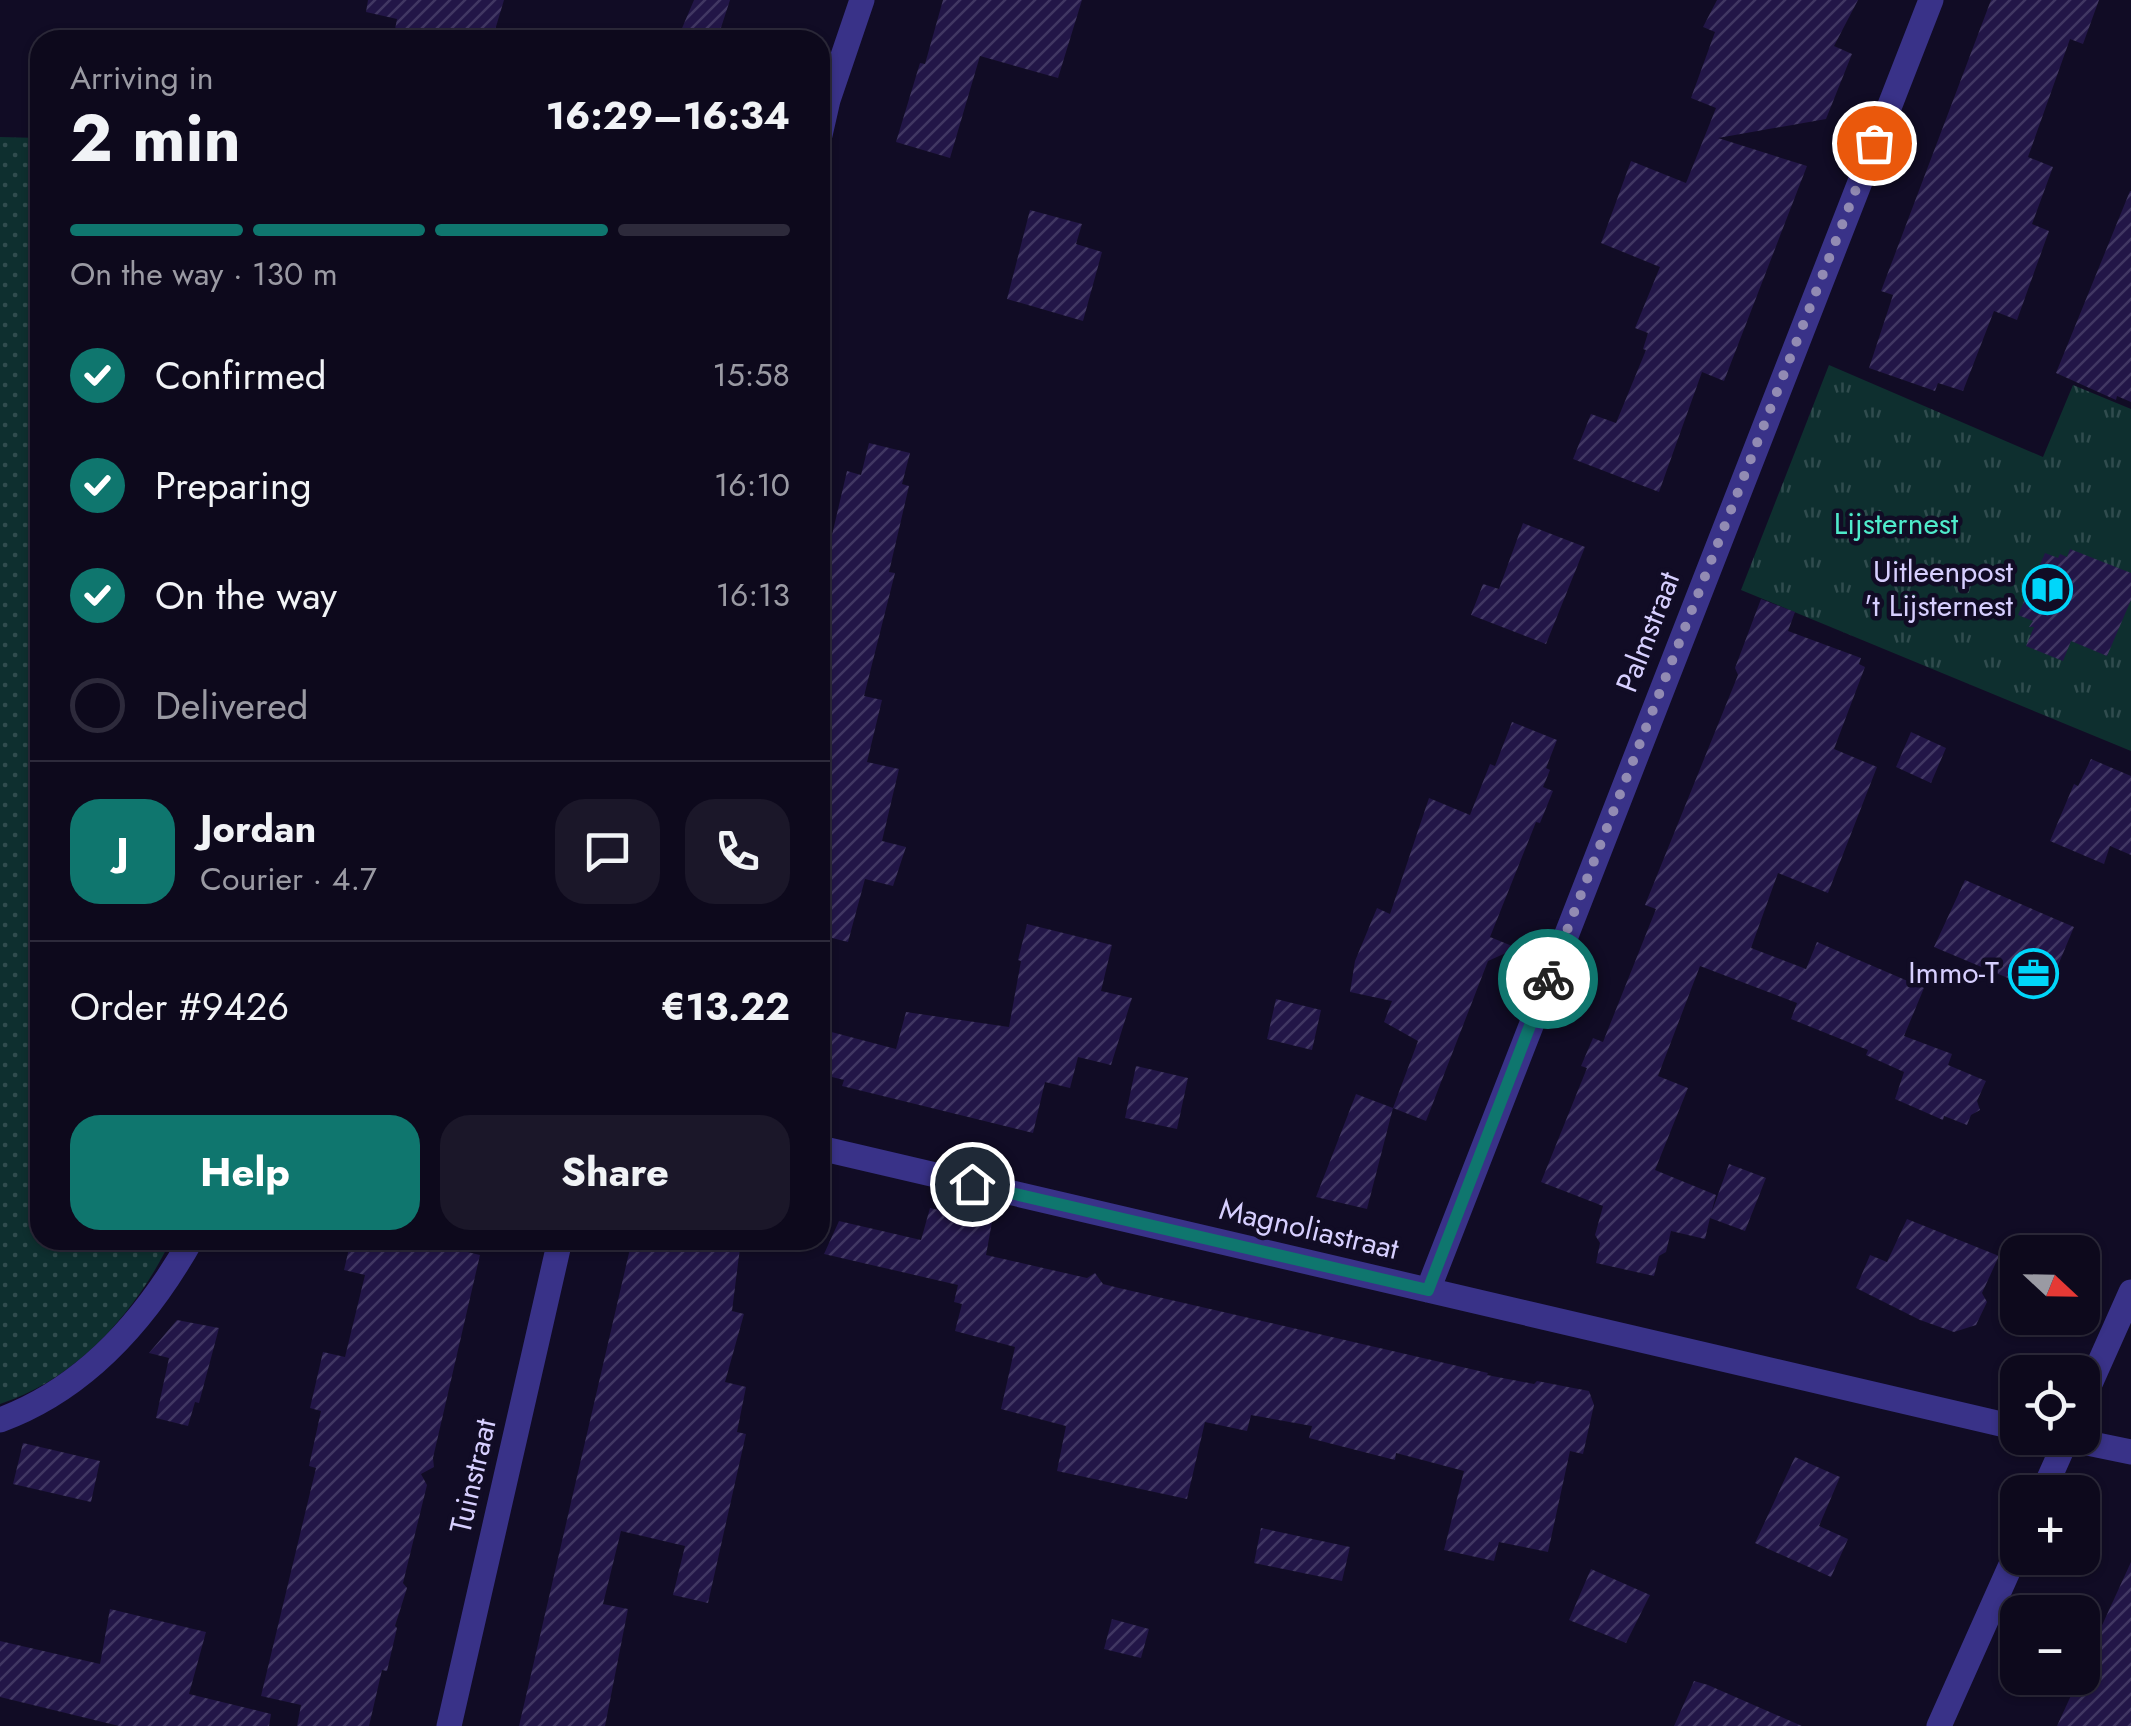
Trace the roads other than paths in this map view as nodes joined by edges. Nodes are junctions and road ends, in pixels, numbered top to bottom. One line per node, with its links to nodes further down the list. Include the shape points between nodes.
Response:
1 (862, 0): 3 (street)
2 (1931, 0): 7 (street, Palmstraat)
3 (830, 94)
4 (830, 1150): 7 (street, Magnoliastraat)
5 (185, 1250): 10 (street, via 139,1319 80,1378)
6 (558, 1250): 15 (street, Tuinstraat)
7 (1428, 1290): 11 (street, Magnoliastraat)
8 (2131, 1292): 9 (street)
9 (2100, 1362)
10 (0, 1420)
11 (2000, 1424)
12 (2100, 1445): 13 (street)
13 (2131, 1452)
14 (2006, 1575): 16 (street)
15 (449, 1726)
16 (1939, 1726)

